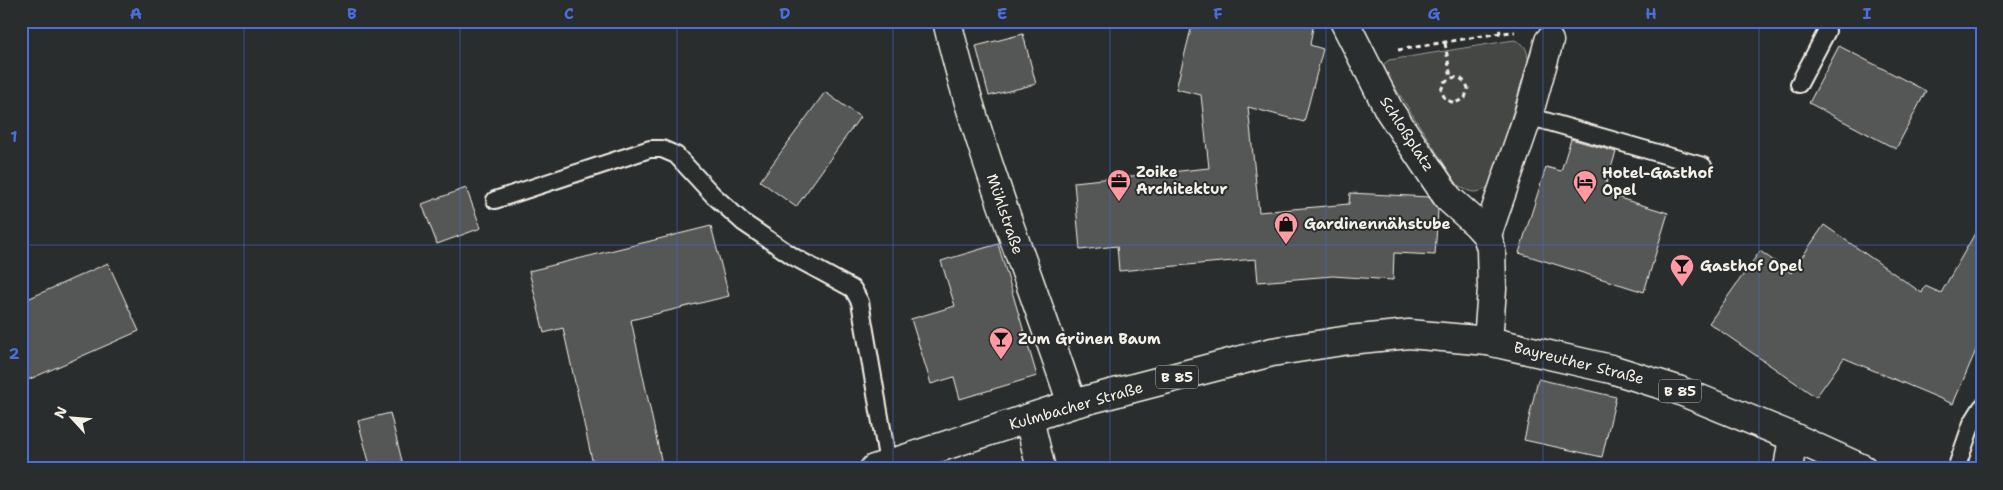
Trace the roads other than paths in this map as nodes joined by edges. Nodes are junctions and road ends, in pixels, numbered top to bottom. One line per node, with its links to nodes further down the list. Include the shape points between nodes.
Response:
1 (947, 21): 11 (street, Mühlstraße, via 956,62 1001,204)
2 (1344, 21): 9 (street, Schloßplatz, via 1389,110 1448,198)
3 (1823, 21): 5 (lane, via 1827,31)
4 (1549, 41): 6 (street)
5 (1798, 84)
6 (1528, 116): 7 (lane); 9 (street)
7 (1703, 166)
8 (495, 200): 15 (lane, via 650,149 662,149 676,155 744,223 794,257 853,289 860,302)
9 (1487, 235): 10 (street, via 1491,249 1492,289)
10 (1488, 341): 11 (street, Kulmbacher Straße / B 85, via 1409,334 1349,340 1272,352); 14 (street, Bayreuther Straße / B 85, via 1628,374 1678,390)
11 (1072, 404): 13 (street, Kulmbacher Straße / B 85)
12 (1982, 407): 19 (lane, via 1972,422)
13 (1029, 419): 15 (street, Kulmbacher Straße / B 85); 16 (street)
14 (1793, 437): 17 (street); 18 (street, Bayreuther Straße / B 85)
15 (881, 466)
16 (1041, 469)
17 (1788, 469)
18 (1863, 469)
19 (1956, 469)

